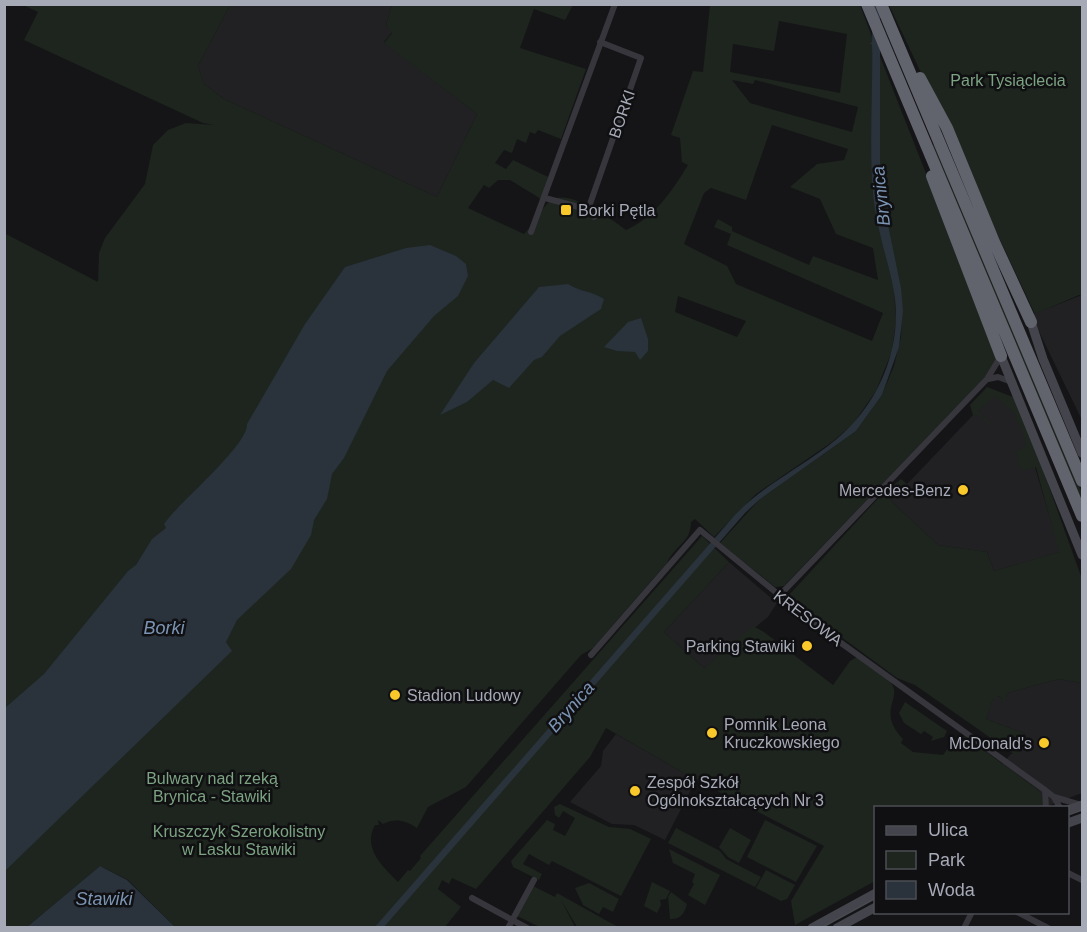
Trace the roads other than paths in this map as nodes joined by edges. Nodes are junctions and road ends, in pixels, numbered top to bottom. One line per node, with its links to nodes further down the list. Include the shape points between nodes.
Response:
1 (615, 4): 4 (street)
2 (867, 4): 6 (highway)
3 (883, 9): 5 (highway)
4 (600, 42): 7 (street); 8 (street, BORKI, via 641,57)
5 (898, 44): 11 (highway, via 912,62 947,128); 16 (highway)
6 (918, 125): 12 (highway, via 934,184); 17 (highway)
7 (544, 198): 8 (street); 10 (street)
8 (586, 209): 9 (street)
9 (594, 218)
10 (531, 232)
11 (1031, 322): 15 (main road)
12 (1001, 356): 13 (street); 14 (main road)
13 (987, 379): 14 (street, via 998,377); 19 (street)
14 (1012, 382): 18 (main road)
15 (1083, 453)
16 (1083, 481)
17 (1083, 516)
18 (1083, 555)
19 (778, 596): 20 (street, KRESOWA, via 700,530); 21 (street, KRESOWA)
20 (591, 655)
21 (1045, 790): 22 (street, KRESOWA); 24 (street)
22 (1054, 797): 23 (street); 25 (street)
23 (1082, 805)
24 (1046, 806)
25 (1059, 806)
26 (1069, 873): 28 (street)
27 (534, 880): 33 (street)
28 (1083, 880)
29 (874, 894): 36 (main road)
30 (472, 898): 33 (street)
31 (874, 908): 37 (main road)
32 (1021, 914): 38 (street)
33 (512, 920): 34 (street); 35 (street)
34 (508, 927)
35 (527, 927)
36 (812, 927)
37 (837, 927)
38 (1048, 927)

